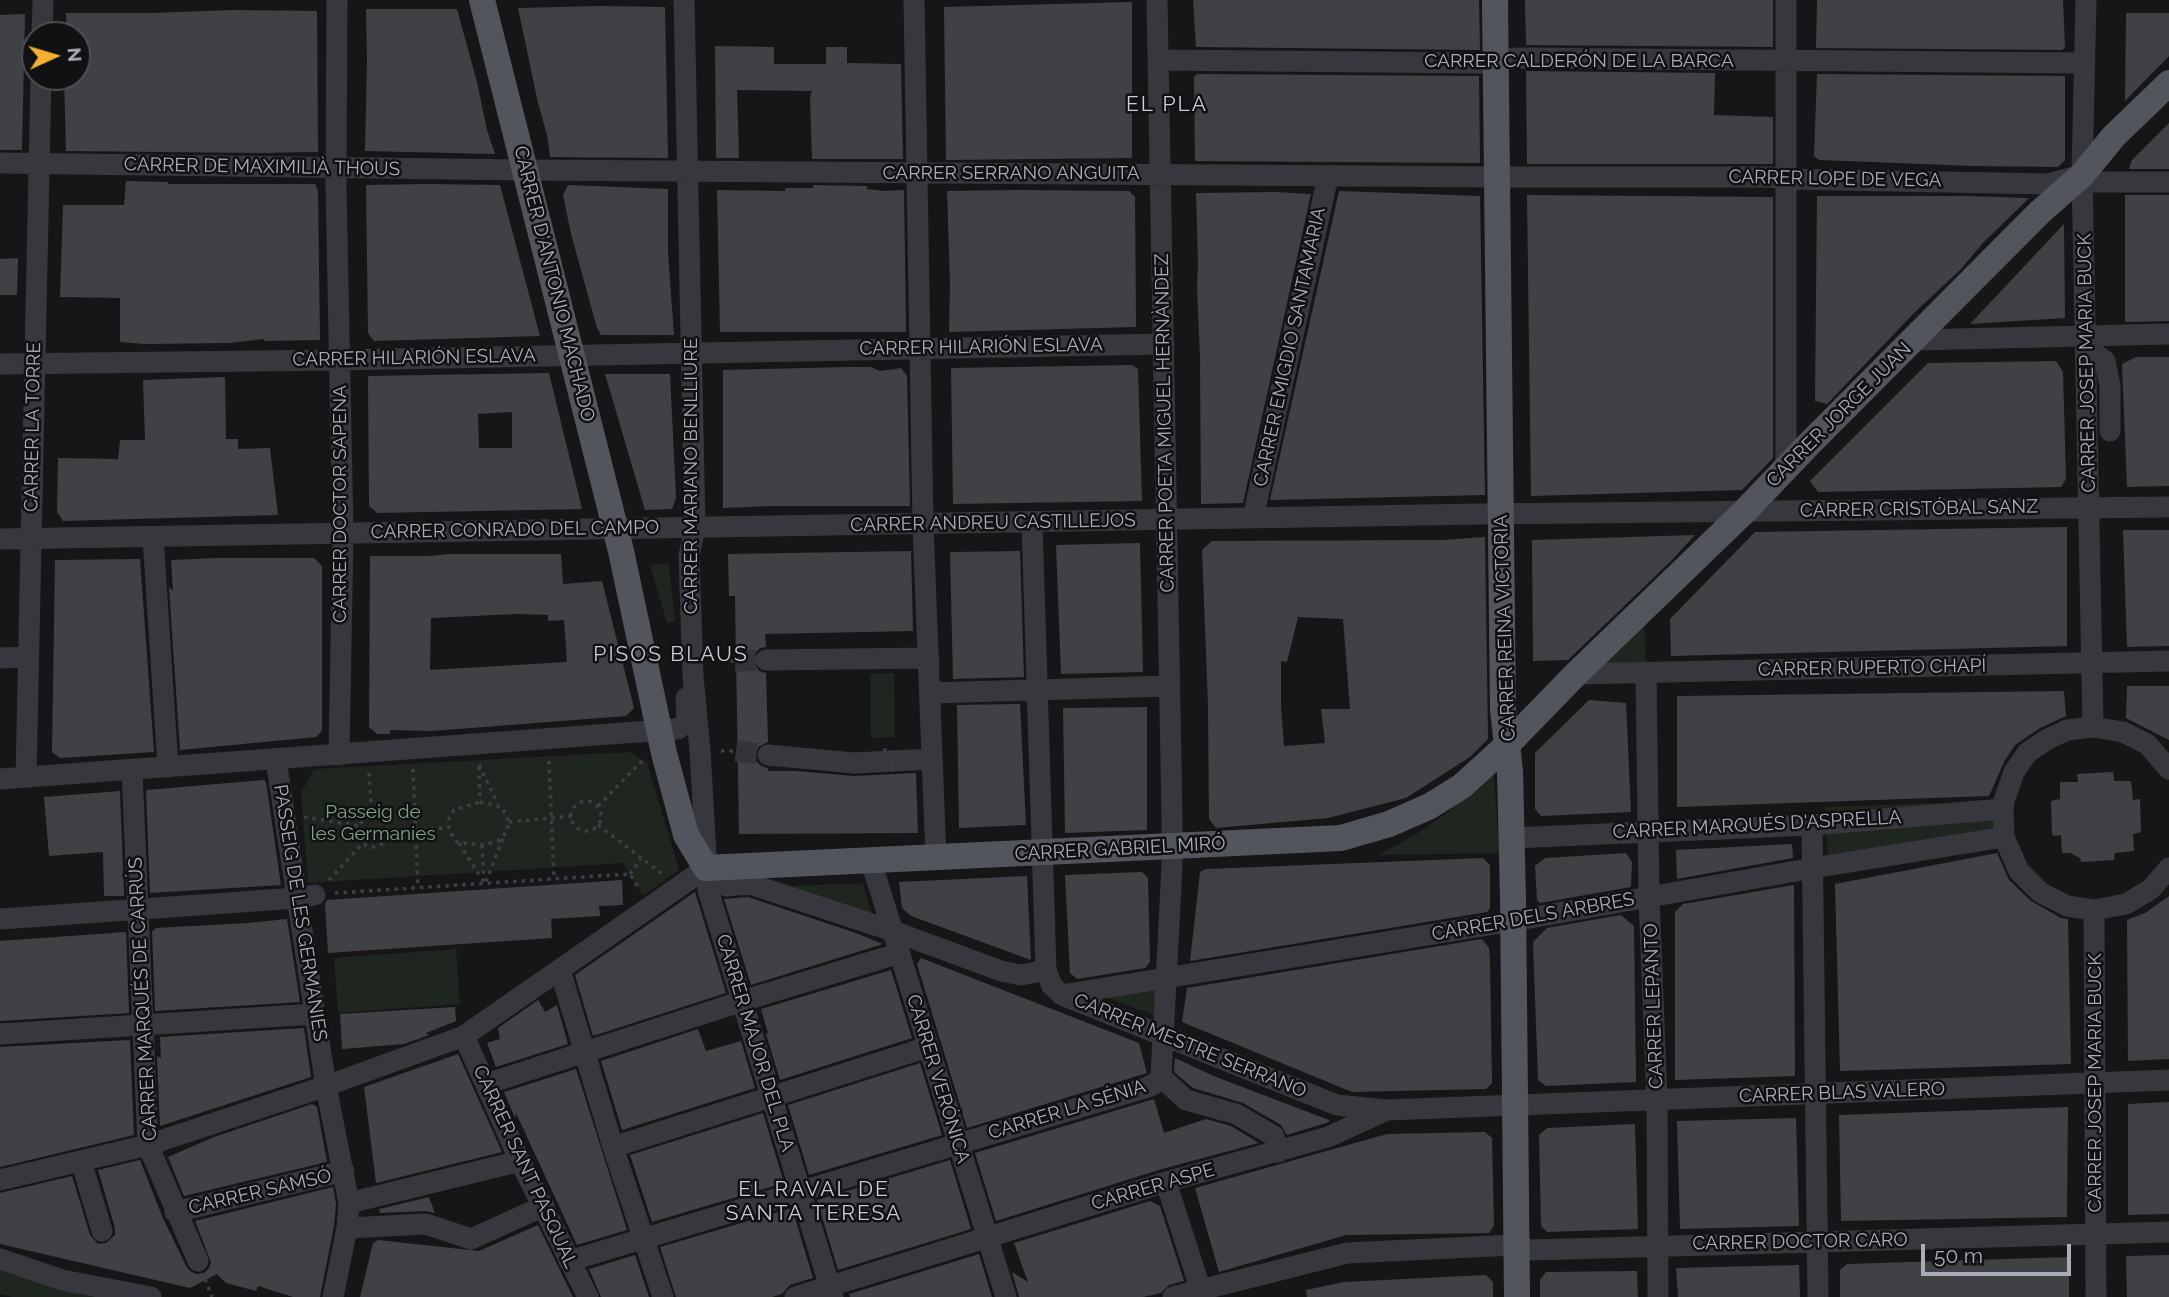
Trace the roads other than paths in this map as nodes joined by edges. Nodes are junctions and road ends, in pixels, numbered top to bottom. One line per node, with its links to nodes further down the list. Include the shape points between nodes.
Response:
1 (43, 0): 10 (street)
2 (337, 0): 19 (street, CARRER DOCTOR SAPENA)
3 (482, 0): 20 (main road, CARRER D'ANTONIO MACHADO)
4 (684, 0): 21 (street, CARRER MARIANO BENLLIURE)
5 (914, 0): 22 (street)
6 (1157, 0): 11 (street, CARRER POETA MIGUEL HERNÀNDEZ)
7 (1495, 0): 12 (main road, CARRER REINA VICTORIA)
8 (1786, 0): 13 (street)
9 (2086, 0): 14 (street, CARRER JOSEP MARIA BUCK)
10 (42, 21)
11 (1158, 60): 12 (street, CARRER CALDERÓN DE LA BARCA); 23 (street, CARRER POETA MIGUEL HERNÀNDEZ)
12 (1496, 60): 13 (street, CARRER CALDERÓN DE LA BARCA); 26 (main road, CARRER REINA VICTORIA)
13 (1786, 60): 14 (street, CARRER CALDERÓN DE LA BARCA); 27 (street)
14 (2085, 63): 24 (street, CARRER JOSEP MARIA BUCK)
15 (2169, 83): 24 (main road, CARRER JORGE JUAN, via 2114,136)
16 (41, 91): 18 (street, CARRER LA TORRE)
17 (0, 163): 18 (street, CARRER DE MAXIMILIÀ THOUS)
18 (38, 163): 19 (street, CARRER DE MAXIMILIÀ THOUS); 38 (street, CARRER LA TORRE)
19 (336, 168): 20 (street, CARRER DE MAXIMILIÀ THOUS); 36 (street, CARRER DOCTOR SAPENA)
20 (525, 170): 21 (street, CARRER SERRANO ANGUITA); 35 (main road, CARRER D'ANTONIO MACHADO)
21 (688, 171): 22 (street, CARRER SERRANO ANGUITA); 34 (street, CARRER MARIANO BENLLIURE)
22 (917, 172): 23 (street, CARRER SERRANO ANGUITA); 33 (street)
23 (1160, 175): 25 (street, CARRER SERRANO ANGUITA); 32 (street, CARRER POETA MIGUEL HERNÀNDEZ)
24 (2082, 175): 27 (street, CARRER LOPE DE VEGA, via 2049,184); 28 (street, CARRER LOPE DE VEGA, via 2095,181); 30 (main road, CARRER JORGE JUAN); 31 (street, CARRER JOSEP MARIA BUCK)
25 (1328, 176): 26 (street, CARRER SERRANO ANGUITA); 45 (street, CARRER EMIGDIO SANTAMARIA)
26 (1497, 177): 27 (street, CARRER LOPE DE VEGA); 44 (main road, CARRER REINA VICTORIA)
27 (1786, 179): 40 (street)
28 (2169, 182)
29 (2169, 334): 31 (street)
30 (1913, 340): 31 (street); 40 (main road, CARRER JORGE JUAN)
31 (2086, 341): 39 (street, via 2105,361); 42 (street, CARRER JOSEP MARIA BUCK)
32 (1164, 344): 33 (street, CARRER HILARIÓN ESLAVA); 46 (street, CARRER POETA MIGUEL HERNÀNDEZ)
33 (920, 348): 34 (street, CARRER HILARIÓN ESLAVA); 48 (street)
34 (692, 352): 35 (street, CARRER HILARIÓN ESLAVA); 49 (street, CARRER MARIANO BENLLIURE)
35 (571, 354): 36 (street, CARRER HILARIÓN ESLAVA); 50 (main road, CARRER D'ANTONIO MACHADO)
36 (339, 360): 38 (street, CARRER HILARIÓN ESLAVA); 51 (street, CARRER DOCTOR SAPENA)
37 (0, 364): 38 (street, CARRER HILARIÓN ESLAVA)
38 (35, 364): 54 (street, CARRER LA TORRE)
39 (2110, 432)
40 (1786, 467): 43 (main road, CARRER JORGE JUAN)
41 (2169, 506): 42 (street, CARRER CRISTÓBAL SANZ)
42 (2090, 507): 43 (street, CARRER CRISTÓBAL SANZ); 60 (street, CARRER JOSEP MARIA BUCK)
43 (1745, 511): 44 (street, CARRER CRISTÓBAL SANZ); 62 (main road, CARRER JORGE JUAN)
44 (1502, 514): 45 (street, CARRER ANDREU CASTILLEJOS); 69 (main road, CARRER REINA VICTORIA)
45 (1253, 518): 46 (street, CARRER ANDREU CASTILLEJOS)
46 (1166, 520): 47 (street, CARRER ANDREU CASTILLEJOS); 64 (street, CARRER POETA MIGUEL HERNÀNDEZ)
47 (1032, 523): 48 (street, CARRER ANDREU CASTILLEJOS); 65 (street)
48 (923, 525): 49 (street, CARRER ANDREU CASTILLEJOS); 57 (street)
49 (695, 528): 50 (street, CARRER CONRADO DEL CAMPO); 63 (street, CARRER MARIANO BENLLIURE, via 689,556)
50 (616, 529): 51 (street, CARRER CONRADO DEL CAMPO); 68 (main road, CARRER D'ANTONIO MACHADO)
51 (343, 533): 52 (street, CARRER CONRADO DEL CAMPO); 70 (street, CARRER DOCTOR SAPENA)
52 (153, 537): 54 (street, CARRER CONRADO DEL CAMPO); 74 (street)
53 (0, 539): 54 (street, CARRER CONRADO DEL CAMPO)
54 (31, 539): 55 (street, CARRER LA TORRE)
55 (28, 657): 56 (street); 77 (street, CARRER LA TORRE)
56 (0, 658)
57 (929, 658): 58 (street); 66 (street)
58 (766, 660)
59 (2169, 661): 60 (street, CARRER RUPERTO CHAPÍ)
60 (2092, 663): 61 (street, CARRER RUPERTO CHAPÍ); 67 (street, CARRER JOSEP MARIA BUCK)
61 (1646, 673): 62 (street, CARRER RUPERTO CHAPÍ); 81 (street, CARRER LEPANTO)
62 (1576, 674): 69 (main road, CARRER JORGE JUAN)
63 (693, 676): 68 (street, PASSEIG DE LES GERMANIES, via 686,696 687,722 677,729); 88 (street, CARRER MARIANO BENLLIURE)
64 (1170, 686): 65 (street); 84 (street, CARRER POETA MIGUEL HERNÀNDEZ)
65 (1038, 689): 66 (street); 85 (street)
66 (930, 693): 72 (street)
67 (2093, 727): 75 (street, via 2123,732 2147,744); 79 (street, via 2067,730 2026,753 2014,772)
68 (660, 730): 70 (street, PASSEIG DE LES GERMANIES); 88 (main road, CARRER D'ANTONIO MACHADO, via 686,835)
69 (1507, 745): 83 (main road, CARRER REINA VICTORIA); 84 (main road, CARRER GABRIEL MIRÓ, via 1462,786 1389,824 1342,838)
70 (339, 755): 73 (street, PASSEIG DE LES GERMANIES)
71 (768, 755): 72 (street, via 853,763)
72 (932, 759): 86 (street)
73 (276, 760): 74 (street); 92 (street, PASSEIG DE LES GERMANIES)
74 (168, 767): 76 (street)
75 (2169, 769)
76 (132, 770): 77 (street); 94 (street, CARRER MARQUÉS DE CARRÚS)
77 (26, 777): 78 (street)
78 (0, 779)
79 (2003, 810): 80 (street, CARRER MARQUÉS D'ASPRELLA); 82 (street)
80 (1812, 825): 81 (street, CARRER MARQUÉS D'ASPRELLA); 89 (street)
81 (1649, 831): 83 (street, CARRER MARQUÉS D'ASPRELLA); 93 (street, CARRER LEPANTO)
82 (2004, 837): 89 (street, CARRER DELS ARBRES); 95 (street, via 2019,872 2040,892 2067,906)
83 (1512, 838): 97 (main road, CARRER REINA VICTORIA)
84 (1172, 846): 85 (main road, CARRER GABRIEL MIRÓ); 102 (street, CARRER POETA MIGUEL HERNÀNDEZ)
85 (1043, 853): 86 (main road, CARRER GABRIEL MIRÓ); 101 (street)
86 (936, 858): 87 (main road, CARRER GABRIEL MIRÓ)
87 (871, 861): 88 (main road, CARRER GABRIEL MIRÓ); 98 (street, CARRER VERÓNICA)
88 (706, 868): 100 (street); 104 (street, CARRER MAJOR DEL PLA, via 708,890)
89 (1813, 868): 93 (street, CARRER DELS ARBRES); 117 (street)
90 (2169, 868): 95 (street, via 2151,889 2126,904)
91 (726, 886): 98 (street, via 750,884)
92 (306, 896): 94 (street); 105 (street, PASSEIG DE LES GERMANIES)
93 (1649, 897): 97 (street, CARRER DELS ARBRES); 119 (street, CARRER LEPANTO)
94 (138, 909): 96 (street); 106 (street, CARRER MARQUÉS DE CARRÚS)
95 (2094, 910): 114 (street, CARRER JOSEP MARIA BUCK)
96 (0, 919)
97 (1513, 921): 102 (street, CARRER DELS ARBRES); 120 (main road, CARRER REINA VICTORIA)
98 (892, 931): 99 (street, CARRER VERÓNICA); 101 (street, via 1001,971 1021,975)
99 (900, 954): 104 (street); 110 (street, CARRER VERÓNICA)
100 (560, 970): 108 (street); 111 (street)
101 (1046, 970): 103 (street, CARRER MESTRE SERRANO, via 1052,986)
102 (1167, 976): 103 (street, CARRER DELS ARBRES); 109 (street, CARRER POETA MIGUEL HERNÀNDEZ)
103 (1062, 995): 109 (street, CARRER MESTRE SERRANO)
104 (742, 1001): 111 (street); 118 (street, CARRER MAJOR DEL PLA)
105 (315, 1014): 106 (street); 116 (street, PASSEIG DE LES GERMANIES)
106 (144, 1025): 107 (street); 123 (street, CARRER MARQUÉS DE CARRÚS)
107 (0, 1034)
108 (464, 1036): 115 (street, CARRER SANT PASQUAL); 116 (street)
109 (1162, 1036): 112 (street, CARRER POETA MIGUEL HERNÀNDEZ); 121 (street, CARRER MESTRE SERRANO, via 1337,1105)
110 (928, 1047): 118 (street); 122 (street, CARRER VERÓNICA)
111 (584, 1052): 115 (street); 124 (street)
112 (1161, 1077): 122 (street, CARRER LA SÉNIA, via 1149,1087); 125 (street, via 1186,1100 1236,1114 1274,1136)
113 (2169, 1080): 114 (street, CARRER BLAS VALERO)
114 (2094, 1083): 117 (street, CARRER BLAS VALERO); 138 (street, CARRER JOSEP MARIA BUCK)
115 (486, 1084): 127 (street, CARRER SANT PASQUAL)
116 (327, 1086): 123 (street); 128 (street, PASSEIG DE LES GERMANIES)
117 (1815, 1094): 119 (street, CARRER BLAS VALERO); 141 (street)
118 (772, 1096): 124 (street); 131 (street, CARRER MAJOR DEL PLA)
119 (1657, 1101): 120 (street, CARRER BLAS VALERO); 143 (street, CARRER LEPANTO)
120 (1514, 1105): 121 (street, CARRER ASPE); 142 (main road, CARRER REINA VICTORIA)
121 (1387, 1110): 125 (street, CARRER ASPE, via 1328,1137)
122 (958, 1143): 131 (street, CARRER LA SÉNIA); 139 (street, CARRER VERÓNICA)
123 (148, 1144): 126 (street); 134 (street, CARRER MARQUÉS DE CARRÚS)
124 (614, 1147): 140 (street)
125 (1278, 1152): 130 (street, CARRER ASPE)
126 (81, 1161): 129 (street); 136 (street)
127 (520, 1161): 132 (street, CARRER SAMSÓ); 133 (street, CARRER SANT PASQUAL)
128 (344, 1171): 132 (street, PASSEIG DE LES GERMANIES); 134 (street, CARRER SAMSÓ)
129 (0, 1180)
130 (1166, 1182): 139 (street, CARRER ASPE); 148 (street)
131 (801, 1190): 140 (street, CARRER LA SÉNIA); 147 (street, CARRER MAJOR DEL PLA)
132 (349, 1203): 135 (street, PASSEIG DE LES GERMANIES)
133 (544, 1206): 135 (street, via 471,1239 426,1224); 146 (street, CARRER SANT PASQUAL)
134 (175, 1212): 145 (street, CARRER MARQUÉS DE CARRÚS)
135 (347, 1227): 150 (street, PASSEIG DE LES GERMANIES)
136 (102, 1231)
137 (2169, 1232): 138 (street, CARRER DOCTOR CARO)
138 (2096, 1234): 141 (street, CARRER DOCTOR CARO); 159 (street, CARRER JOSEP MARIA BUCK)
139 (987, 1237): 147 (street, CARRER ASPE); 154 (street, CARRER VERÓNICA)
140 (644, 1238): 146 (street, CARRER LA SÉNIA); 152 (street)
141 (1817, 1243): 143 (street, CARRER DOCTOR CARO); 158 (street)
142 (1515, 1245): 143 (street, CARRER DOCTOR CARO, via 1531,1250); 148 (street, CARRER DOCTOR CARO, via 1347,1253); 156 (main road, CARRER REINA VICTORIA)
143 (1657, 1245): 157 (street, CARRER LEPANTO)
144 (0, 1259): 149 (street, via 62,1280)
145 (198, 1261)
146 (569, 1261): 151 (street, CARRER SANT PASQUAL)
147 (832, 1291): 153 (street, CARRER ASPE)
148 (1202, 1293): 155 (street, CARRER DOCTOR CARO)
149 (151, 1297)
150 (332, 1297)
151 (588, 1297)
152 (663, 1297)
153 (795, 1297)
154 (1006, 1297)
155 (1173, 1297)
156 (1517, 1297)
157 (1658, 1297)
158 (1818, 1297)
159 (2096, 1297)

